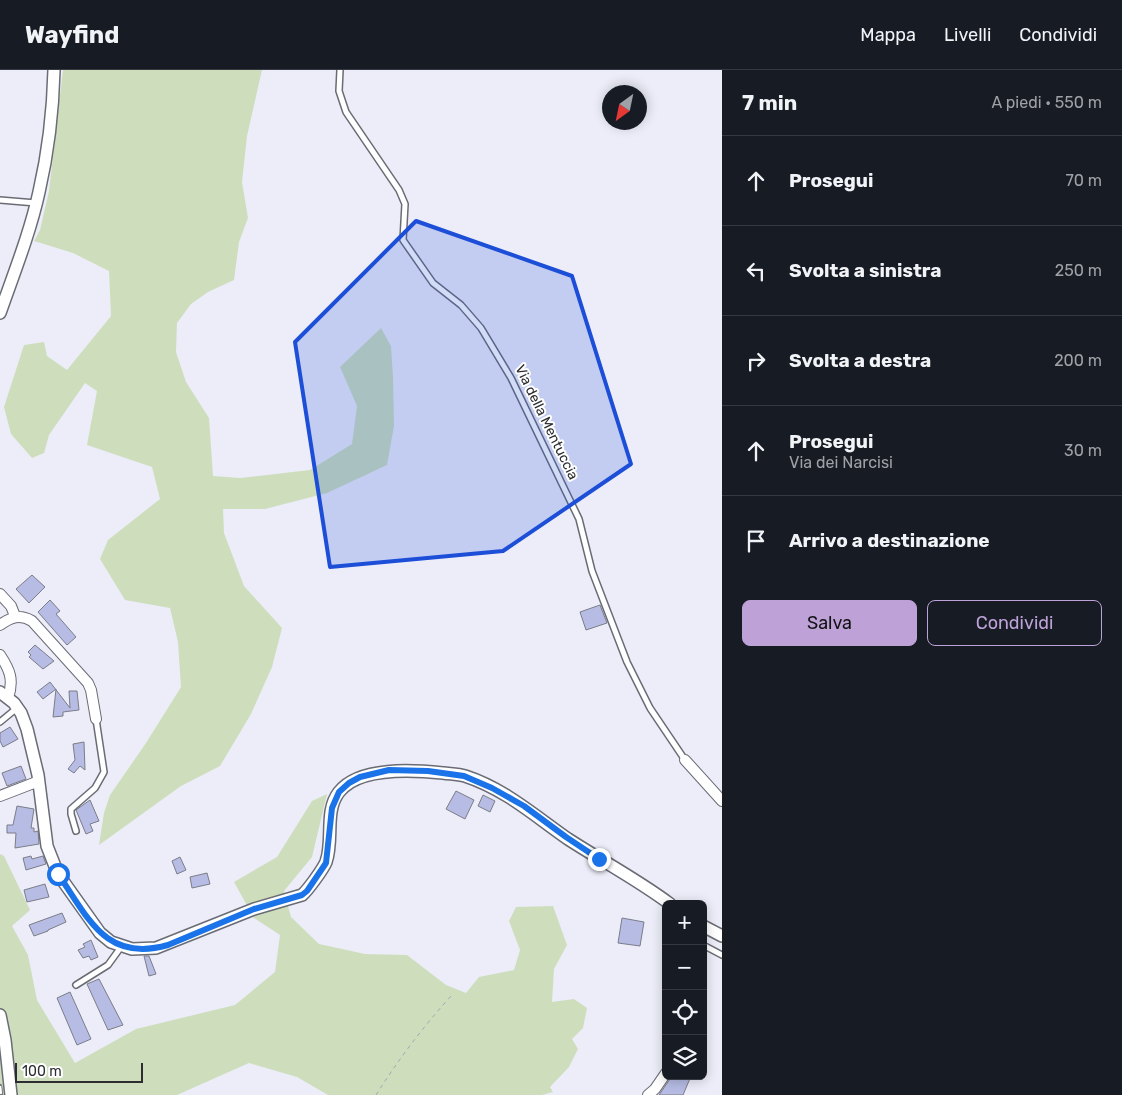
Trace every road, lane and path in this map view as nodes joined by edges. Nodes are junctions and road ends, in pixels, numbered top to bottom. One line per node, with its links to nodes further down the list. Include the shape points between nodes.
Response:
1 (54, 70): 4 (street, via 48,143)
2 (340, 70): 16 (lane, Via della Mentuccia, via 339,91 346,112 400,190 405,204 404,240 432,283 460,305 481,328 511,378 579,519 592,572 628,662 650,708)
3 (0, 200): 4 (lane)
4 (36, 204): 5 (street)
5 (0, 313)
6 (0, 594): 7 (street)
7 (15, 616): 8 (street); 14 (street, via 32,621 88,683)
8 (0, 625)
9 (0, 655): 11 (street)
10 (0, 673): 11 (street)
11 (11, 674): 12 (street, via 10,692)
12 (4, 695): 13 (street)
13 (17, 708): 15 (lane); 17 (street, via 27,729)
14 (96, 719): 20 (lane, via 104,772 95,788 71,809)
15 (0, 722)
16 (685, 760): 19 (street, Via della Mentuccia)
17 (39, 780): 18 (street); 24 (street, via 47,846 58,874 100,933)
18 (0, 796)
19 (722, 801)
20 (76, 831)
21 (663, 900): 24 (street, via 492,788 464,776 389,770 360,777 339,792 332,808 326,863 302,895 254,909 156,948)
22 (707, 928): 23 (street)
23 (722, 936)
24 (121, 946): 27 (lane, via 108,965)
25 (707, 947): 26 (lane)
26 (722, 955)
27 (76, 985)
28 (450, 996): 32 (path, via 427,1022)
29 (0, 1015): 31 (street)
30 (662, 1079): 33 (street)
31 (11, 1095)
32 (376, 1095)
33 (648, 1095)

